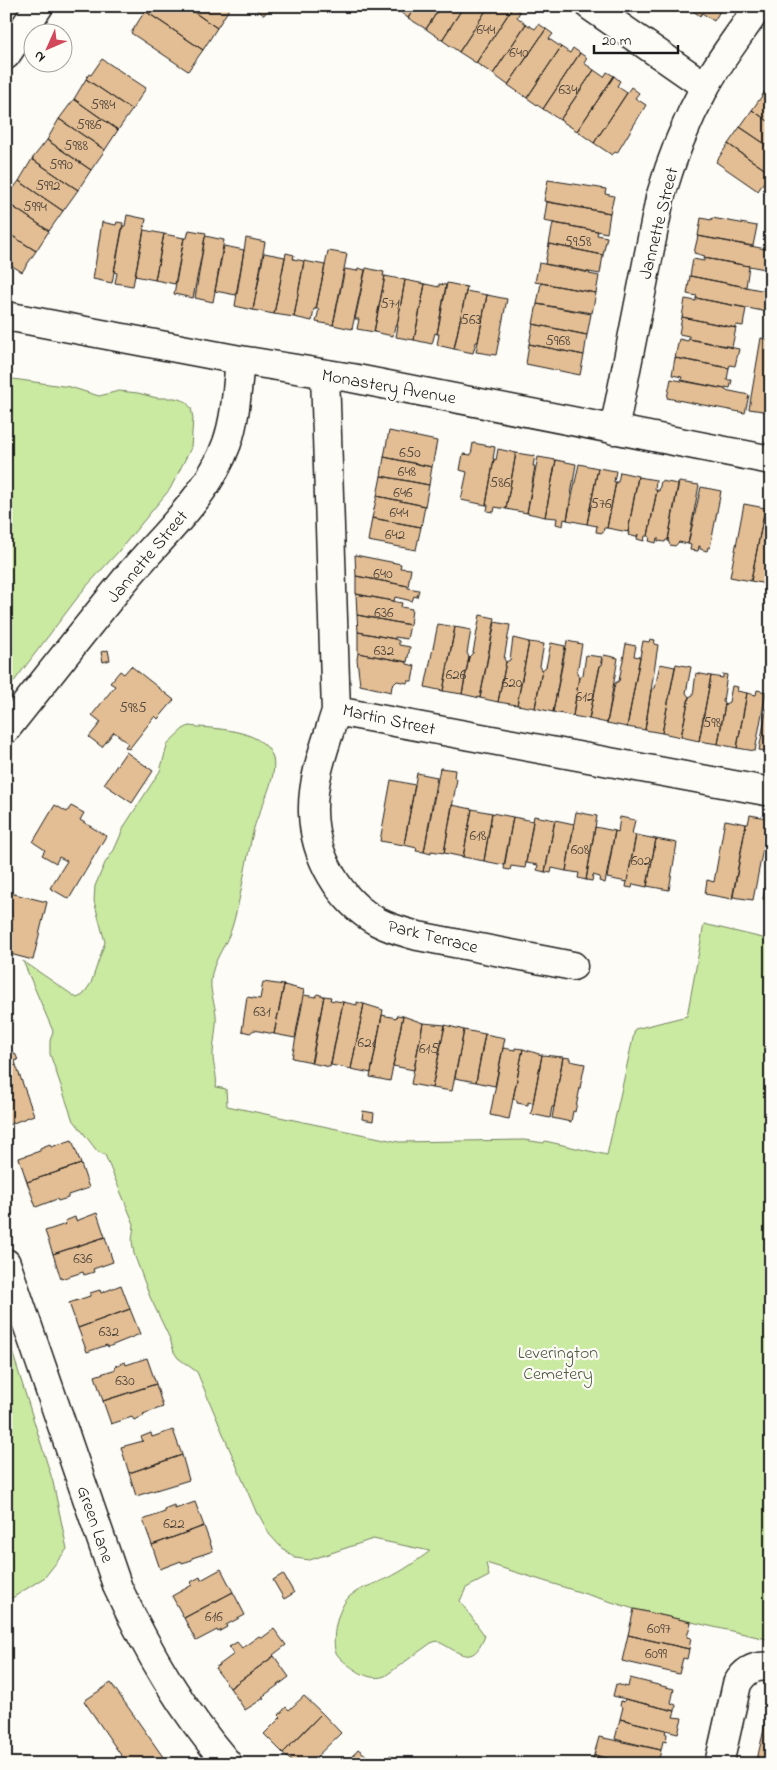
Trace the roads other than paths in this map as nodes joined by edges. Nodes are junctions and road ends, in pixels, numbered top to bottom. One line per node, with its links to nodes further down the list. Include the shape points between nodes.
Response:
1 (39, 6): 4 (street)
2 (590, 6): 5 (street)
3 (759, 6): 5 (street, Jannette Street)
4 (6, 55)
5 (705, 86): 9 (street, Jannette Street, via 680,140 660,198)
6 (6, 316): 7 (street, Monastery Avenue)
7 (240, 360): 8 (street, Monastery Avenue); 12 (street, Jannette Street, via 226,444 200,492 126,578)
8 (325, 374): 9 (street, Monastery Avenue); 11 (street, Martin Street)
9 (614, 430): 10 (street, Monastery Avenue)
10 (771, 460)
11 (336, 711): 13 (street, Martin Street); 14 (street, Park Terrace, via 321,757 312,810 320,854 329,873 344,892 376,921 395,930)
12 (6, 729)
13 (771, 792)
14 (573, 966)
15 (6, 1263): 17 (street, Green Lane, via 118,1588 160,1672)
16 (759, 1669): 18 (street, via 742,1676 737,1684)
17 (228, 1764)
18 (719, 1764)

